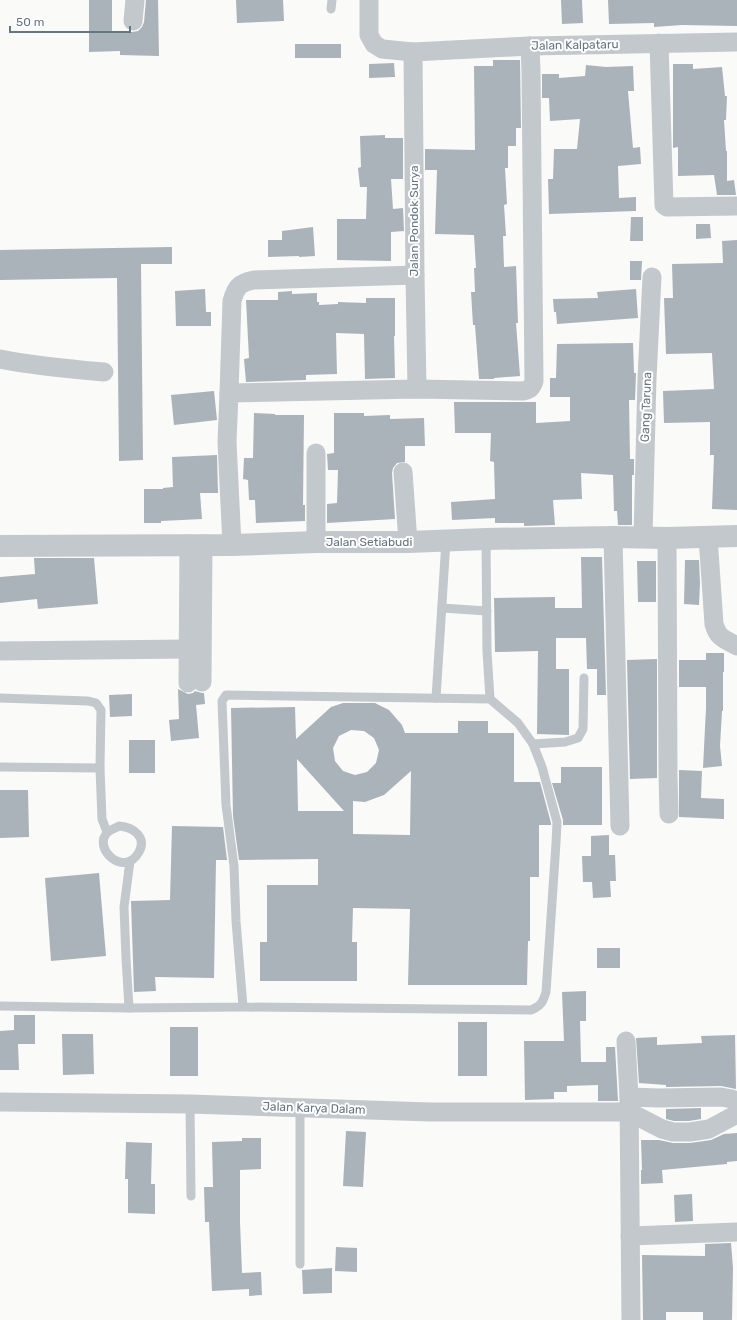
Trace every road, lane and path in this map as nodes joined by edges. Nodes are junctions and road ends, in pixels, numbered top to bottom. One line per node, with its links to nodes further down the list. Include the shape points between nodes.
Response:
1 (135, 0): 3 (street)
2 (369, 0): 7 (street, Jalan Kalpataru, via 369,35 374,44 382,49)
3 (133, 21)
4 (737, 42): 5 (street, Jalan Kalpataru)
5 (659, 43): 6 (street, Jalan Kalpataru); 8 (street, via 664,205)
6 (530, 46): 7 (street, Jalan Kalpataru); 13 (street, via 533,386 523,391)
7 (414, 52): 9 (street, Jalan Pondok Surya)
8 (737, 206)
9 (414, 274): 13 (street, Jalan Pondok Surya); 14 (street, via 245,282 239,286 232,301)
10 (652, 277): 19 (street, Gang Taruna)
11 (0, 359): 12 (street)
12 (104, 372)
13 (417, 390): 14 (street)
14 (229, 393): 27 (street, via 227,442)
15 (316, 453): 24 (street)
16 (403, 472): 25 (street)
17 (613, 536): 19 (street, Jalan Setiabudi); 22 (street, Jalan Setiabudi); 42 (street)
18 (737, 536): 20 (street, Jalan Setiabudi)
19 (642, 537): 21 (street, Jalan Setiabudi)
20 (708, 537): 21 (street, Jalan Setiabudi); 31 (street, via 716,633)
21 (667, 538): 41 (street)
22 (486, 539): 23 (street, Jalan Setiabudi); 30 (lane)
23 (446, 541): 25 (street, Jalan Setiabudi); 29 (lane)
24 (316, 542): 25 (street, Jalan Setiabudi); 27 (street, Jalan Setiabudi)
25 (408, 542)
26 (196, 544): 27 (street, Jalan Setiabudi); 28 (street, Jalan Setiabudi); 32 (street); 32 (street, via 195,682)
27 (232, 545)
28 (0, 546)
29 (442, 608): 30 (lane); 36 (lane)
30 (487, 611): 37 (lane)
31 (737, 646)
32 (188, 649): 33 (street)
33 (0, 651)
34 (584, 678): 38 (lane, via 583,729 578,738 565,742)
35 (0, 698): 40 (lane, via 96,703 101,710)
36 (436, 698): 37 (lane); 46 (lane, via 226,695 224,697 222,702 226,805 234,866)
37 (490, 699): 38 (lane, via 518,723)
38 (533, 744): 46 (lane, via 557,822 546,992 538,1008 524,1011)
39 (0, 768): 40 (lane)
40 (100, 768): 43 (lane, via 102,819)
41 (669, 814)
42 (620, 826)
43 (107, 832): 44 (lane, via 104,843 106,852 120,863); 44 (lane, via 120,826 127,826 139,836 140,850)
44 (130, 861): 47 (lane, via 124,907)
45 (0, 1006): 47 (lane)
46 (243, 1007): 47 (lane)
47 (129, 1008)
48 (626, 1041): 53 (street)
49 (659, 1098): 51 (street, Jalan Karya Dalam, via 722,1097); 53 (street, Jalan Karya Dalam); 56 (street)
50 (0, 1102): 52 (street, Jalan Karya Dalam)
51 (737, 1102)
52 (190, 1104): 54 (street, Jalan Karya Dalam); 57 (lane)
53 (629, 1104): 54 (street, Jalan Karya Dalam, via 430,1112); 56 (street); 59 (street)
54 (300, 1108): 60 (lane)
55 (737, 1112): 56 (street, via 709,1129 690,1132)
56 (662, 1129)
57 (191, 1196)
58 (737, 1232): 59 (street)
59 (630, 1236): 61 (street)
60 (300, 1264)
61 (631, 1320)

